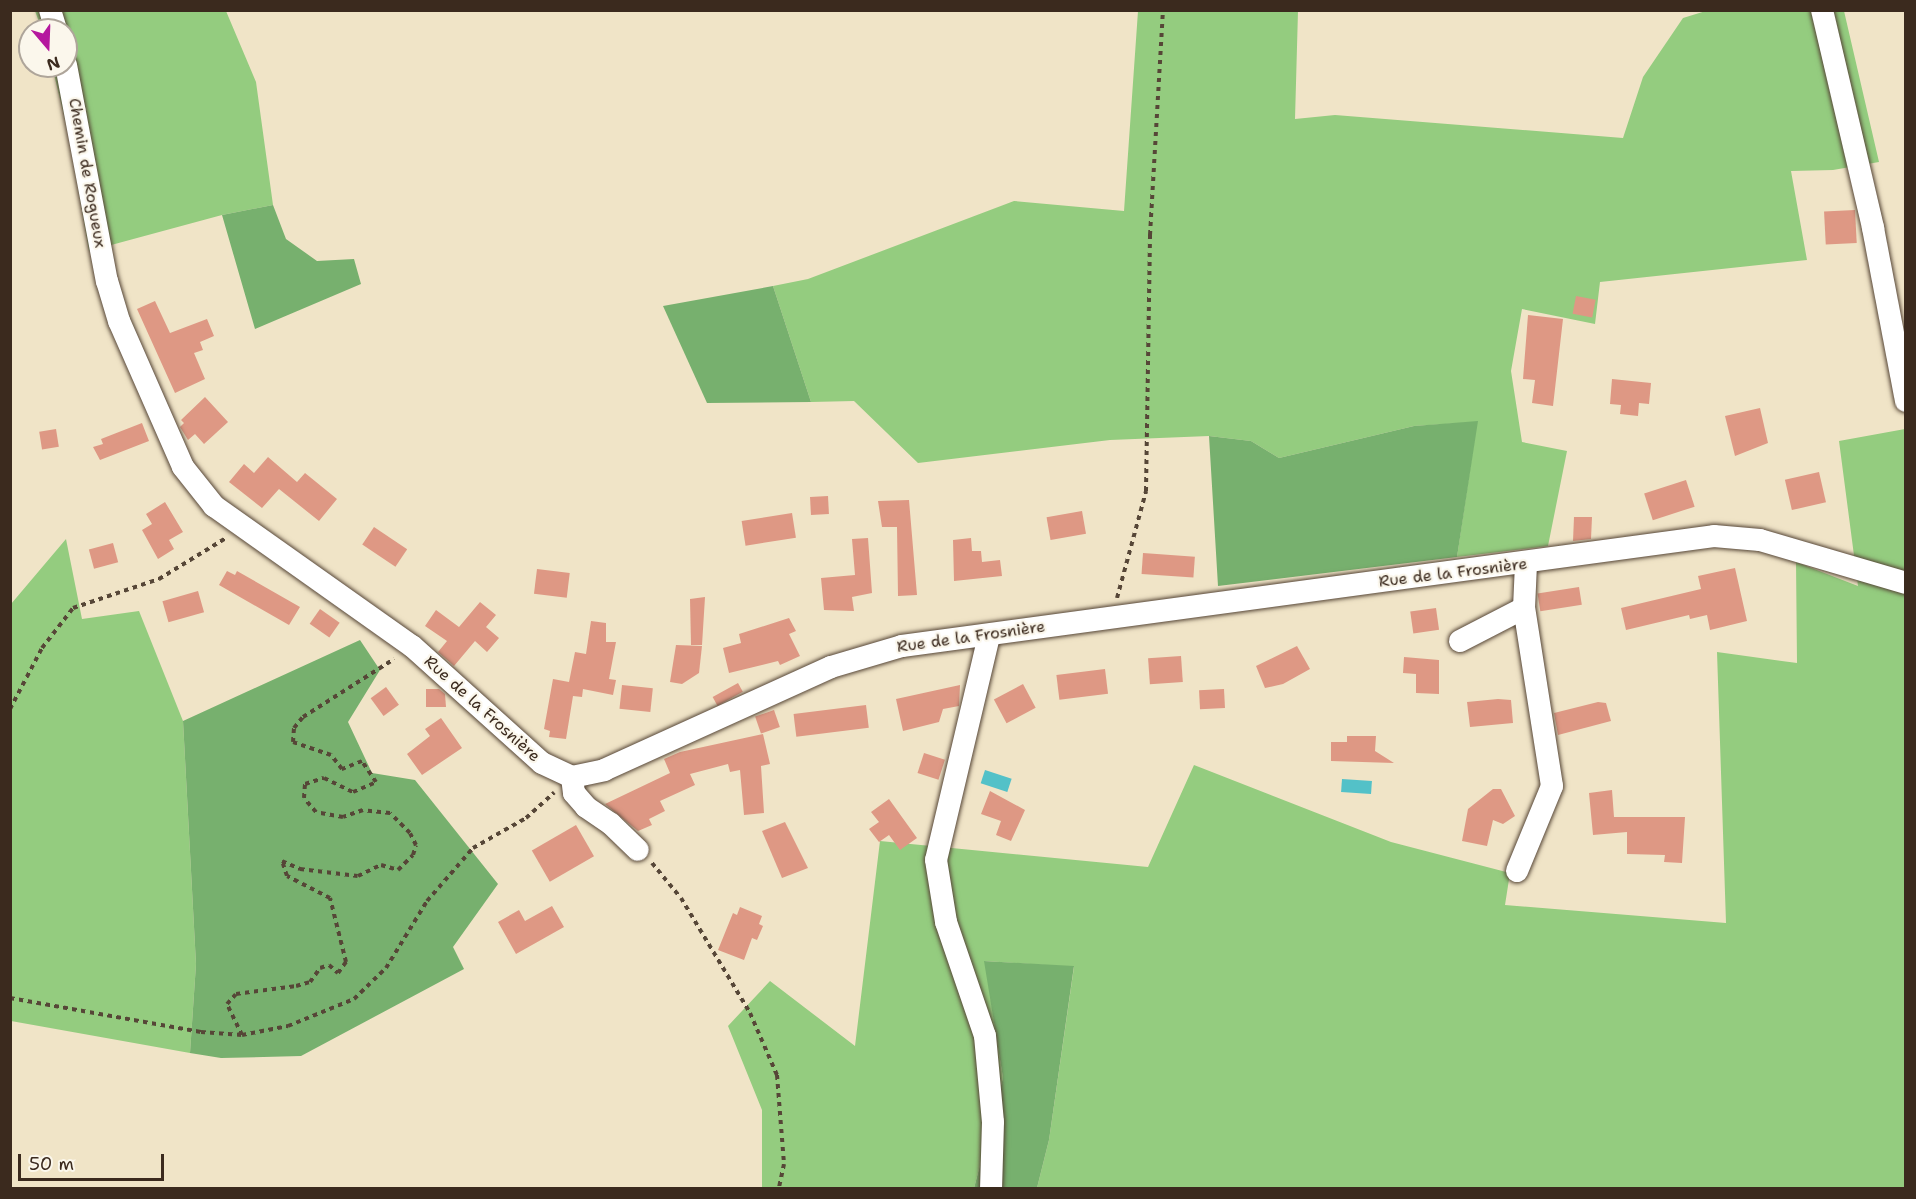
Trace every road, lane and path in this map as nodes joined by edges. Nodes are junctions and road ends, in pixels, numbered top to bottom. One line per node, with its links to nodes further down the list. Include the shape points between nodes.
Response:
1 (1163, 10): 10 (path, via 1150,236 1146,491)
2 (1822, 10): 5 (street, via 1873,228)
3 (68, 78): 4 (street, Chemin de Rogueux)
4 (107, 281): 6 (street, Rue de la Frosnière, via 119,321 183,467 214,506)
5 (1905, 401)
6 (242, 528): 13 (street, Rue de la Frosnière); 14 (path, via 159,579 73,608 42,648)
7 (1526, 564): 8 (street, Rue de la Frosnière, via 1714,536 1760,540); 9 (street); 10 (street, Rue de la Frosnière)
8 (1905, 583)
9 (1524, 608): 12 (street); 17 (street, via 1552,786)
10 (1113, 616): 11 (street, Rue de la Frosnière)
11 (989, 636): 15 (street, Rue de la Frosnière, via 902,646 831,667 604,770); 21 (street, via 936,860 946,922 985,1036 993,1122)
12 (1460, 641)
13 (412, 646): 15 (street, Rue de la Frosnière, via 542,763); 19 (path, via 303,717 294,728 293,742 331,755 342,769 362,761 376,782 353,792 324,778 304,784 304,798 316,812 343,817 363,810 390,813 410,833 416,845 413,855 398,870 381,865 358,876 300,869 282,861 287,876 330,898 346,962 338,973 329,965 320,968 310,982 236,994 227,1004)
14 (10, 709)
15 (572, 777): 16 (street, via 574,793 586,807); 19 (path, via 526,818 473,848 427,901 386,968 354,999 288,1026)
16 (638, 850): 20 (path, via 681,898 750,1013 777,1075 784,1164)
17 (1517, 871)
18 (10, 998): 19 (path, via 201,1032)
19 (242, 1035)
20 (779, 1188)
21 (991, 1188)

